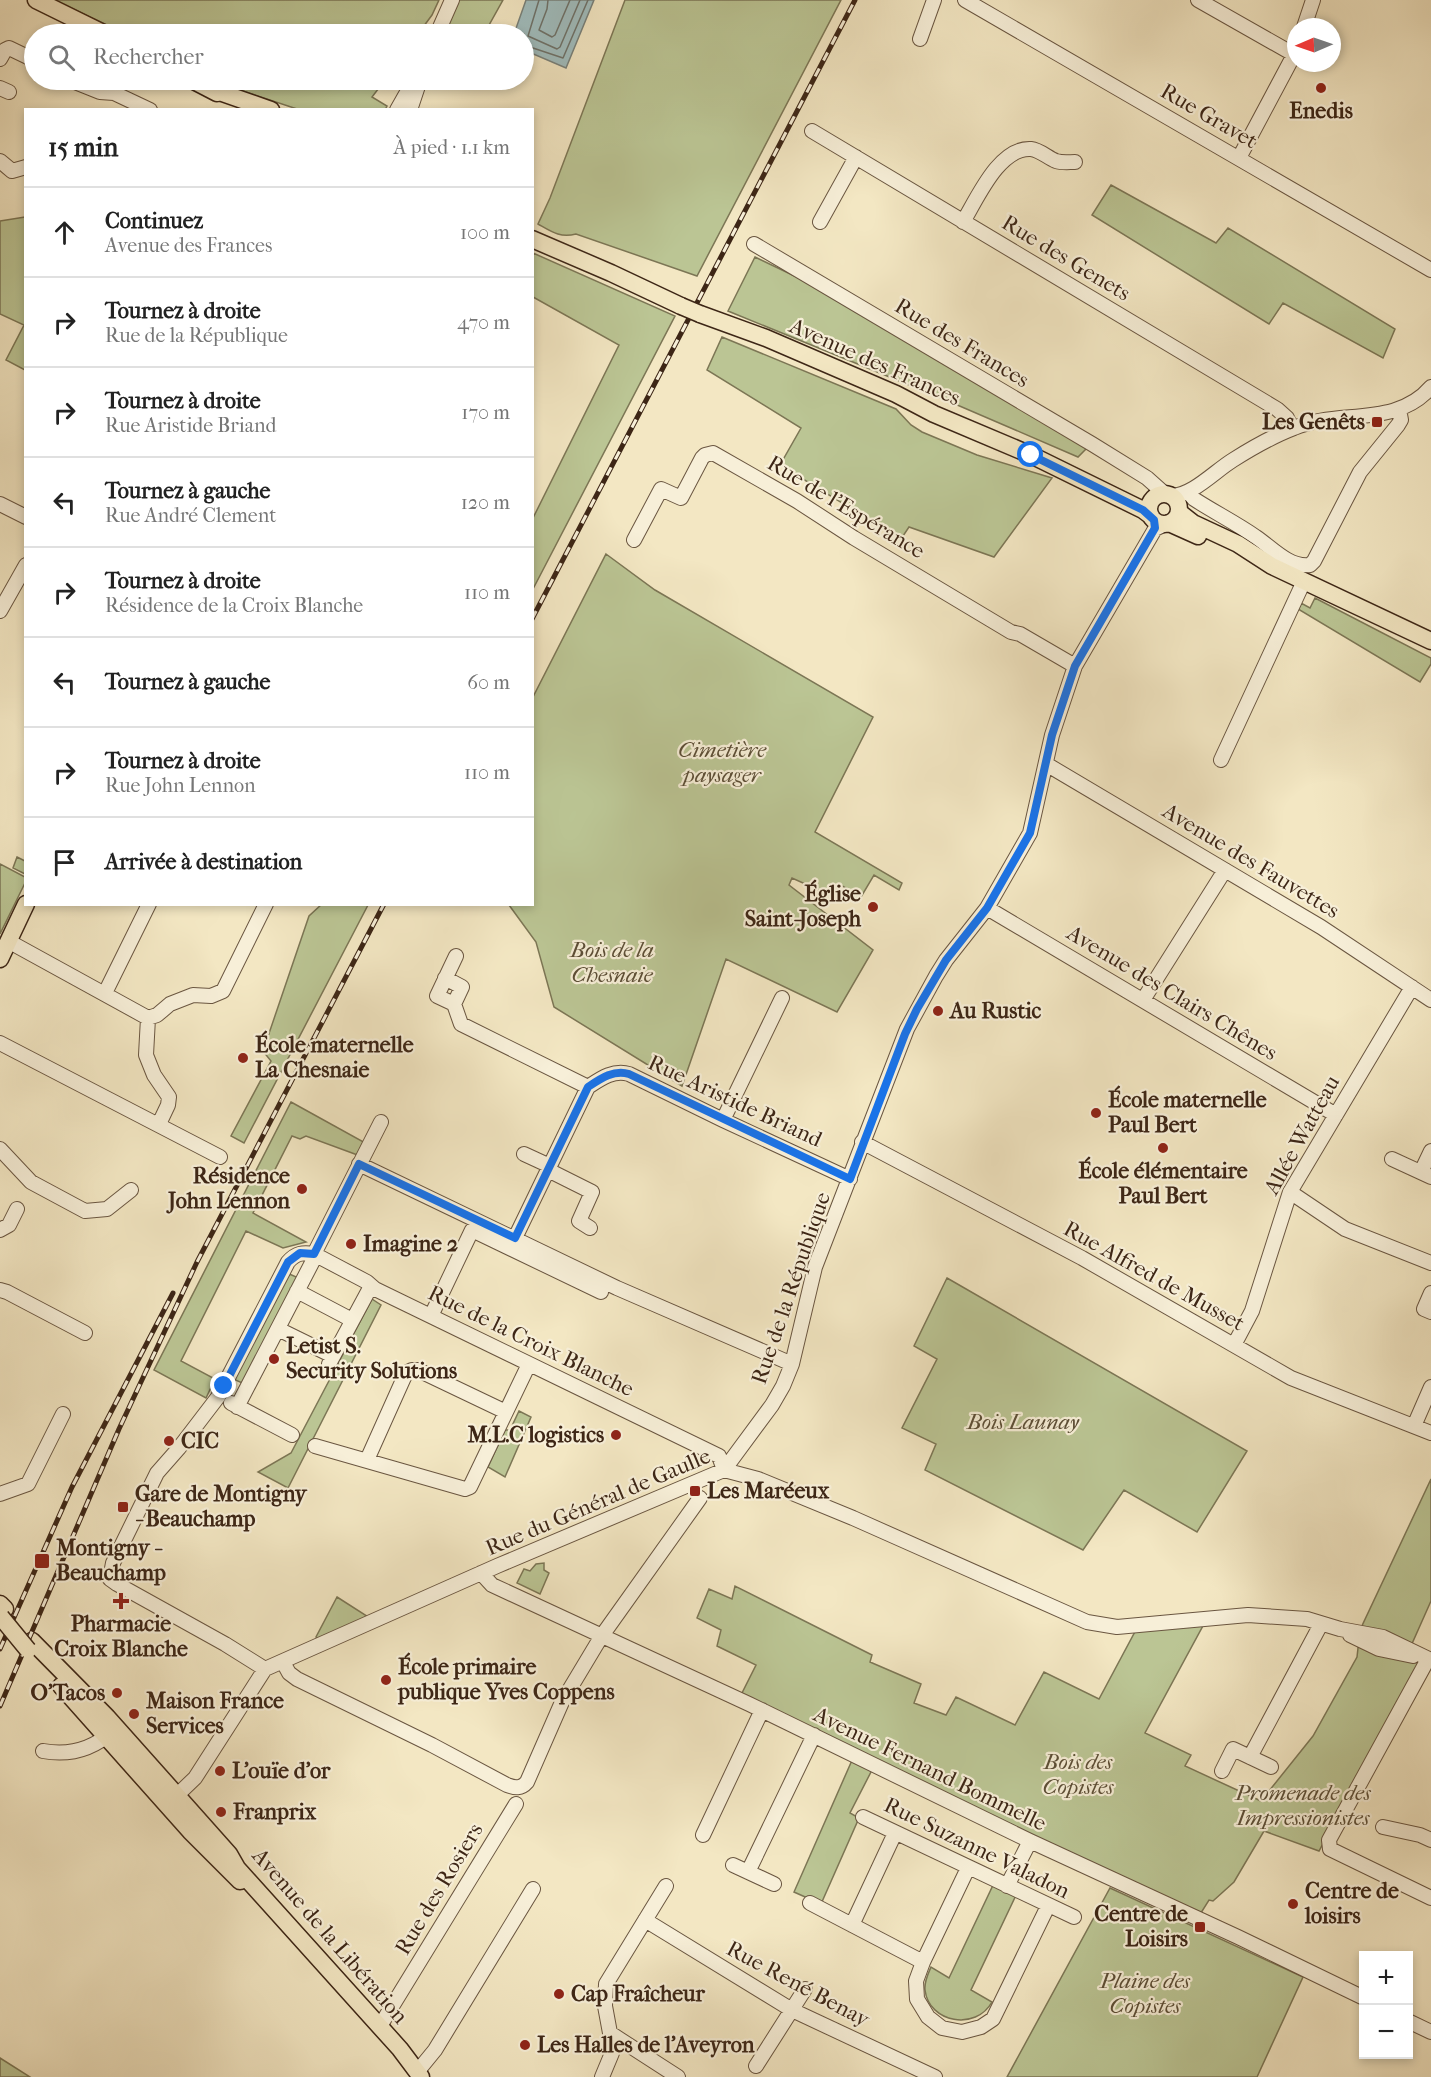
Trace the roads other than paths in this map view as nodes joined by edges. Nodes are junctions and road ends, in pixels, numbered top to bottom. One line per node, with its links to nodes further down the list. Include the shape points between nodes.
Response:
1 (36, 0): 8 (main road)
2 (452, 0): 9 (street)
3 (934, 0): 10 (street)
4 (965, 0): 27 (street, Rue Gravet)
5 (1197, 0): 11 (street)
6 (1313, 0): 7 (street)
7 (1307, 18)
8 (85, 24)
9 (441, 24)
10 (920, 39)
11 (1287, 49)
12 (24, 55): 13 (street, via 9,48)
13 (0, 59)
14 (1287, 68): 27 (street)
15 (95, 90): 20 (street, via 114,93)
16 (211, 90): 21 (main road)
17 (214, 90): 22 (main road)
18 (408, 90): 23 (street)
19 (417, 90): 24 (street)
20 (146, 108)
21 (243, 108)
22 (265, 108)
23 (398, 108)
24 (411, 108)
25 (812, 131): 26 (street, Rue des Genets)
26 (856, 157): 31 (street); 32 (street, Rue des Genets)
27 (1239, 158): 35 (street, Rue Gravet)
28 (0, 160): 30 (street)
29 (1075, 162): 32 (street, via 1059,162 1035,149 1006,157)
30 (12, 171)
31 (820, 222)
32 (963, 222): 38 (street, Rue des Genets, via 1276,409)
33 (534, 240): 40 (main road, Avenue des Frances, bridge, via 700,315 766,338 1031,455 1143,510)
34 (754, 244): 40 (street, Rue des Frances, via 1147,478)
35 (1431, 270)
36 (1431, 387): 37 (street, Rue de la République, via 1415,402)
37 (1399, 409): 38 (street, Rue de la République); 44 (street, via 1401,420 1360,472)
38 (1292, 428): 40 (street, Rue de la République, via 1235,459)
39 (0, 504): 41 (street)
40 (1167, 508): 44 (main road, Avenue des Frances, via 1244,558); 44 (street, Avenue des Frances, via 1194,499 1277,554 1299,564); 47 (street, Rue de la République)
41 (24, 516)
42 (634, 540): 47 (street, Rue de l'Espérance, via 661,489 681,498 702,458 712,453 1011,632)
43 (24, 569): 45 (street)
44 (1307, 573): 46 (main road, Avenue des Frances); 48 (street)
45 (0, 611)
46 (1431, 641)
47 (1075, 666): 49 (street, Rue de la République, via 1059,709)
48 (1221, 760)
49 (1046, 764): 50 (street, Avenue des Fauvettes); 54 (street, Rue de la République, via 1030,833)
50 (1226, 870): 58 (street, Avenue des Fauvettes); 61 (street)
51 (25, 906): 55 (main road)
52 (148, 906): 59 (street)
53 (265, 906): 63 (street, via 223,991 211,996 193,995)
54 (987, 908): 61 (street, Avenue des Clairs Chênes); 70 (street, Rue de la République, via 946,960 920,1003)
55 (8, 941): 57 (main road); 59 (street)
56 (456, 956): 65 (street, via 445,978 462,987 454,1004 461,1024)
57 (0, 959)
58 (1412, 987): 62 (street, Avenue des Fauvettes); 66 (street, Allée Watteau)
59 (105, 993): 63 (street)
60 (782, 998): 67 (street)
61 (1143, 1000): 66 (street, Avenue des Clairs Chênes)
62 (1431, 1000)
63 (148, 1018): 69 (street, via 146,1055 154,1076 169,1097)
64 (0, 1043): 69 (street)
65 (588, 1087): 67 (street, Rue Aristide Briand, via 610,1074 624,1072); 77 (street)
66 (1336, 1115): 81 (street, Allée Watteau)
67 (723, 1120): 79 (street, Rue Aristide Briand)
68 (381, 1122): 76 (street)
69 (159, 1124): 74 (street)
70 (862, 1142): 79 (street, Rue de la République); 98 (street, Rue Alfred de Musset, via 1082,1258)
71 (0, 1149): 80 (street, via 32,1182 85,1210 107,1209)
72 (1431, 1151): 78 (street)
73 (524, 1154): 77 (street)
74 (220, 1157)
75 (1392, 1159): 78 (street)
76 (359, 1164): 85 (street); 86 (street)
77 (549, 1168): 83 (street, via 592,1192 579,1221); 85 (street)
78 (1426, 1174)
79 (850, 1179): 100 (street, Rue de la République, via 815,1267)
80 (131, 1190)
81 (1290, 1192): 87 (street, via 1345,1229); 98 (street, Allée Watteau, via 1252,1311)
82 (17, 1209): 84 (street, via 9,1225)
83 (590, 1228)
84 (0, 1230)
85 (515, 1238): 100 (street, via 617,1288)
86 (315, 1254): 88 (street, Rue de la Croix Blanche); 90 (street); 102 (street, via 300,1253 288,1262)
87 (1431, 1263)
88 (371, 1286): 94 (street, Rue de la Croix Blanche); 95 (street)
89 (0, 1290): 97 (street)
90 (297, 1291): 95 (street); 96 (street)
91 (601, 1292): 94 (street, via 472,1230)
92 (1431, 1293): 93 (street, via 1424,1309)
93 (1431, 1312)
94 (431, 1316): 99 (street, Rue de la Croix Blanche)
95 (352, 1320): 96 (street, via 331,1360)
96 (278, 1329): 103 (street)
97 (85, 1334)
98 (1234, 1345): 106 (street, Rue Alfred de Musset, via 1291,1378)
99 (529, 1364): 104 (street); 111 (street, Rue de la Croix Blanche, via 719,1456)
100 (792, 1364): 111 (street, Rue de la République, via 772,1405)
101 (1431, 1387): 106 (street)
102 (218, 1397): 103 (street); 120 (street, via 157,1473 110,1579)
103 (237, 1407): 108 (street)
104 (506, 1412): 110 (street, via 471,1486 465,1489); 110 (street, via 412,1370 406,1373)
105 (63, 1414): 112 (street, via 28,1484)
106 (1414, 1426): 107 (street, Rue Alfred de Musset)
107 (1431, 1433)
108 (292, 1435)
109 (315, 1446): 110 (street)
110 (367, 1460)
111 (724, 1470): 114 (street, Rue du Général de Gaulle); 116 (street, Rue du Général de Gaulle, via 758,1479 853,1518 1087,1622 1132,1627 1248,1615 1307,1619)
112 (0, 1494)
113 (700, 1498): 117 (street)
114 (481, 1573): 117 (street, Avenue Fernand Bommelle, via 492,1585); 119 (street, Rue du Général de Gaulle)
115 (2, 1611): 122 (main road, Avenue de la Libération)
116 (1321, 1624): 118 (street, Rue du Général de Gaulle, via 1379,1649); 125 (street)
117 (601, 1637): 119 (street, via 559,1710 527,1782 514,1787 297,1678); 121 (street, Avenue Fernand Bommelle)
118 (1429, 1659): 143 (street, via 1329,1840 1330,1849)
119 (283, 1662): 120 (street, Rue du Général de Gaulle)
120 (265, 1669): 128 (street, via 195,1778)
121 (762, 1710): 123 (street, Avenue Fernand Bommelle); 133 (street)
122 (112, 1732): 124 (street, via 67,1754); 128 (main road, Avenue de la Libération)
123 (814, 1735): 135 (street, Avenue Fernand Bommelle); 138 (street)
124 (44, 1751)
125 (1250, 1757): 126 (street); 127 (street, via 1233,1749)
126 (1271, 1767)
127 (1222, 1771)
128 (172, 1800): 154 (main road, Avenue de la Libération, via 230,1854 237,1868); 158 (main road, Avenue de la Libération, via 224,1867 261,1901)
129 (516, 1804): 154 (street, Rue des Rosiers)
130 (863, 1817): 132 (street, Rue Suzanne Valadon)
131 (1383, 1827): 134 (street)
132 (895, 1833): 137 (street, Rue Suzanne Valadon); 148 (street)
133 (703, 1835)
134 (1431, 1840)
135 (1030, 1841): 141 (street); 151 (street, Avenue Fernand Bommelle)
136 (733, 1864): 138 (street)
137 (968, 1868): 141 (street, Rue Suzanne Valadon); 149 (street)
138 (748, 1872): 139 (street)
139 (774, 1884)
140 (666, 1886): 147 (street)
141 (1007, 1886): 145 (street, Rue Suzanne Valadon)
142 (533, 1889): 158 (street)
143 (1431, 1898)
144 (810, 1903): 148 (street)
145 (1048, 1906): 146 (street, Rue Suzanne Valadon); 149 (street, via 993,2019 981,2027 962,2032 942,2028 928,2018 917,1999 916,1981)
146 (1074, 1917)
147 (645, 1920): 152 (street, Rue René Benay); 156 (street, via 606,1984)
148 (852, 1925): 149 (street)
149 (923, 1962)
150 (805, 1989): 152 (street)
151 (1359, 1996)
152 (792, 2010): 157 (street); 161 (street, Rue René Benay)
153 (1413, 2023): 155 (street)
154 (380, 2026): 158 (main road, Avenue de la Libération)
155 (1431, 2032)
156 (610, 2033): 159 (street, via 612,2053); 160 (street)
157 (756, 2066)
158 (417, 2075)
159 (602, 2077)
160 (678, 2077)
161 (935, 2077)

